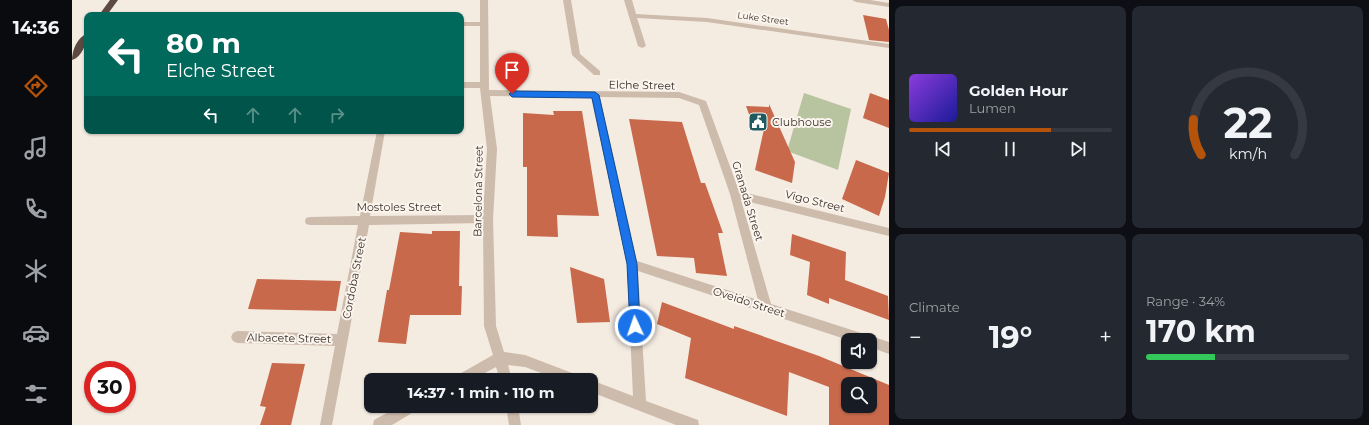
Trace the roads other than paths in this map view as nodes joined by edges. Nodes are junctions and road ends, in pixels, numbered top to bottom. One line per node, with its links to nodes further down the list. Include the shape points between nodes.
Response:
1 (114, 0): 7 (highway)
2 (484, 0): 10 (street, Barcelona Street)
3 (567, 0): 15 (street, via 576,55)
4 (628, 0): 8 (street)
5 (856, 0): 6 (street)
6 (889, 5)
7 (105, 12)
8 (634, 16): 12 (street); 13 (street, Luke Street, via 707,20)
9 (464, 24): 10 (street)
10 (483, 24): 17 (street, Barcelona Street)
11 (84, 41): 14 (highway)
12 (642, 46)
13 (889, 46)
14 (72, 57)
15 (597, 73)
16 (464, 86): 17 (street, Elche Street)
17 (484, 89): 18 (street, Elche Street); 23 (street, Barcelona Street, via 492,149)
18 (595, 95): 19 (street, Elche Street, via 679,96); 26 (street)
19 (703, 103): 21 (street, Granada Street)
20 (380, 134): 22 (street, Cordoba Street)
21 (735, 194): 25 (street, Vigo Street); 27 (street, Granada Street)
22 (366, 219): 23 (street, Mostoles Street); 24 (street, Mostoles Street); 30 (street, Cordoba Street)
23 (488, 219): 33 (street, Barcelona Street, via 490,326)
24 (310, 220)
25 (889, 232)
26 (632, 264): 27 (street, Oveido Street); 38 (street)
27 (766, 307): 28 (street, Oveido Street)
28 (845, 333)
29 (237, 337): 30 (street, Albacete Street)
30 (342, 340): 41 (street, Cordoba Street)
31 (877, 344): 32 (street)
32 (889, 348)
33 (500, 358): 34 (street); 35 (street, Barcelona Street); 36 (street, via 525,361)
34 (473, 373)
35 (504, 373)
36 (557, 373)
37 (598, 389): 38 (street)
38 (640, 404): 44 (street)
39 (400, 413): 42 (street)
40 (513, 413): 43 (street)
41 (326, 425)
42 (379, 425)
43 (515, 425)
44 (693, 425)

